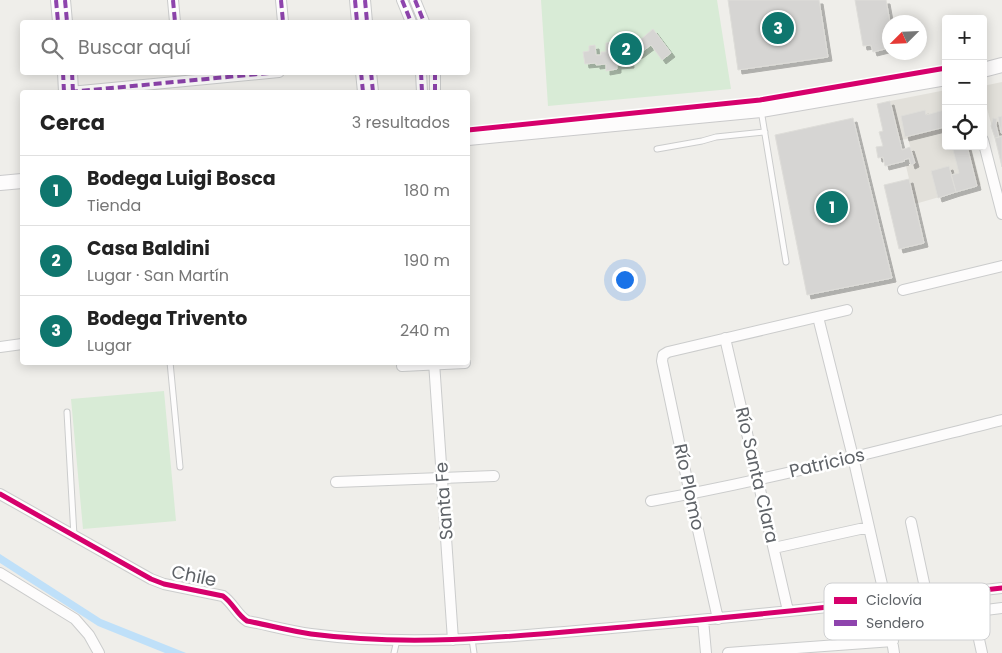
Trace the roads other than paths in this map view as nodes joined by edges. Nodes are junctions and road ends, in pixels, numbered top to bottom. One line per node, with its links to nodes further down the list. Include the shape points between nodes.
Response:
1 (56, 0): 9 (street)
2 (64, 0): 10 (street)
3 (173, 0): 11 (street)
4 (281, 0): 12 (street)
5 (356, 0): 13 (street)
6 (365, 0): 14 (street)
7 (402, 0): 15 (street)
8 (415, 0): 16 (street)
9 (58, 20)
10 (67, 20)
11 (175, 20)
12 (283, 20)
13 (357, 20)
14 (367, 20)
15 (410, 20)
16 (423, 20)
17 (1002, 66): 18 (main road)
18 (987, 69)
19 (62, 75): 28 (street)
20 (72, 75): 29 (street)
21 (220, 75): 26 (street)
22 (361, 75): 31 (street)
23 (371, 75): 32 (street)
24 (422, 75): 33 (street)
25 (435, 75): 34 (street)
26 (180, 77): 30 (street)
27 (942, 79): 35 (main road)
28 (64, 90)
29 (72, 90)
30 (86, 90)
31 (363, 90)
32 (373, 90)
33 (422, 90)
34 (435, 90)
35 (761, 110): 36 (lane); 37 (main road)
36 (765, 132): 38 (lane, via 716,136); 43 (lane)
37 (470, 138)
38 (657, 149)
39 (986, 150): 42 (street)
40 (20, 181): 41 (main road)
41 (0, 183)
42 (1002, 214)
43 (786, 262)
44 (1002, 266): 45 (street)
45 (902, 290)
46 (847, 310): 47 (street)
47 (818, 317): 48 (street); 57 (street)
48 (726, 338): 61 (street, Río Santa Clara); 64 (street, Río Plomo, via 663,355)
49 (20, 344): 50 (street)
50 (0, 346)
51 (170, 365): 58 (lane)
52 (413, 365): 54 (street)
53 (434, 365): 60 (street, Santa Fe)
54 (402, 366)
55 (67, 412): 68 (lane)
56 (1002, 420): 57 (street, Patricios)
57 (854, 457): 61 (street, Patricios); 67 (street)
58 (180, 468)
59 (494, 476): 60 (street)
60 (442, 478): 62 (street); 79 (street, Santa Fe)
61 (758, 479): 64 (street, Patricios); 69 (street, Río Santa Clara)
62 (336, 482)
63 (0, 494): 68 (street, Chile)
64 (690, 494): 65 (street, Patricios); 75 (street, Río Plomo)
65 (651, 501)
66 (911, 522): 72 (street)
67 (869, 527): 69 (street); 71 (street)
68 (74, 536): 78 (street, Chile, via 151,579 223,596 247,621 310,634)
69 (774, 548): 74 (street, Río Santa Clara)
70 (0, 573): 83 (street, via 75,619)
71 (882, 583)
72 (924, 583)
73 (824, 608): 74 (street, Chile)
74 (788, 612): 75 (street, Chile)
75 (718, 618): 76 (street, Chile)
76 (703, 620): 77 (street, Chile); 86 (street)
77 (472, 639): 79 (street, Chile); 85 (lane)
78 (397, 640): 79 (street, Chile); 84 (lane)
79 (453, 640)
80 (979, 640): 89 (street)
81 (893, 641): 82 (street); 88 (street)
82 (831, 649): 87 (street)
83 (99, 653)
84 (394, 653)
85 (474, 653)
86 (706, 653)
87 (728, 653)
88 (894, 653)
89 (982, 653)

